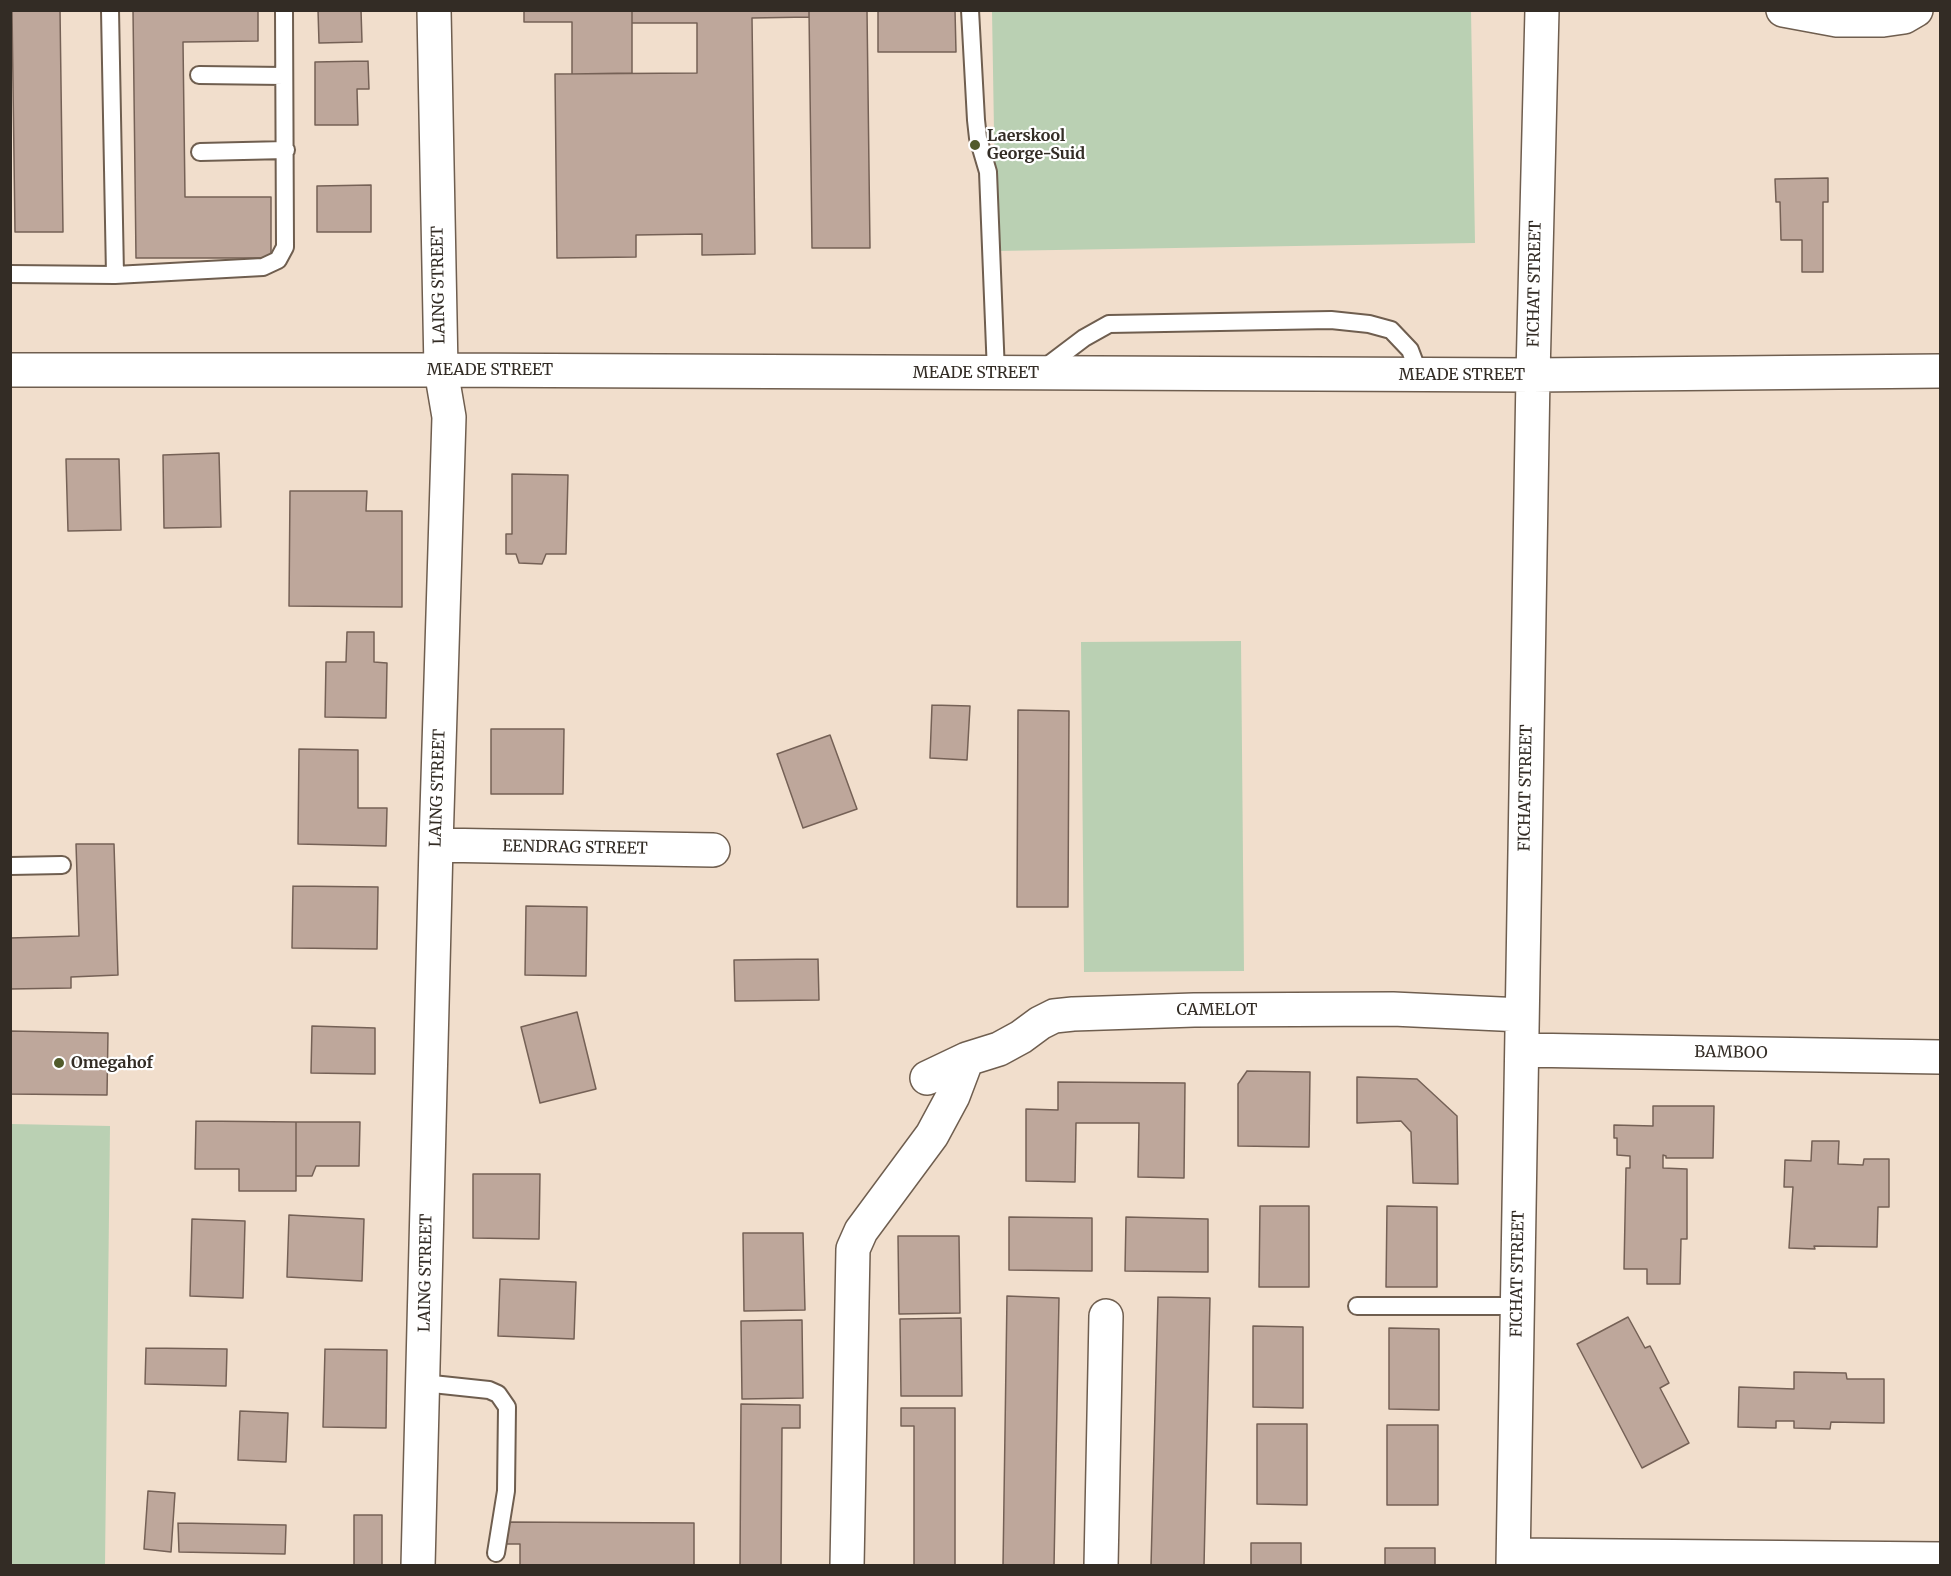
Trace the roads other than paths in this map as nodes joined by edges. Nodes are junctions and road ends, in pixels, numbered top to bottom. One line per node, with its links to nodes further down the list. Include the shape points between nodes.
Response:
1 (110, 10): 13 (lane)
2 (284, 10): 9 (lane)
3 (434, 10): 15 (street, LAING STREET)
4 (970, 10): 17 (lane, via 978,138 988,172)
5 (1542, 10): 20 (street, FICHAT STREET)
6 (1784, 10): 7 (street, via 1837,20 1904,17)
7 (1916, 10)
8 (199, 75): 9 (lane)
9 (284, 76): 10 (lane)
10 (286, 150): 11 (lane); 13 (lane, via 285,247 278,260 263,267)
11 (200, 152)
12 (10, 274): 13 (lane)
13 (115, 275)
14 (10, 370): 15 (street, MEADE STREET)
15 (441, 370): 17 (street, MEADE STREET); 21 (street, LAING STREET, via 449,417)
16 (1941, 371): 20 (street, MEADE STREET)
17 (996, 373): 18 (street, MEADE STREET)
18 (1038, 373): 19 (street, MEADE STREET); 19 (lane, via 1109,324 1331,320 1391,330 1410,350)
19 (1419, 374): 20 (street, MEADE STREET)
20 (1533, 375): 25 (street, FICHAT STREET)
21 (436, 845): 22 (street, EENDRAG STREET); 33 (street, LAING STREET)
22 (714, 850)
23 (62, 865): 24 (lane)
24 (10, 866)
25 (1522, 1015): 26 (street, FICHAT STREET); 28 (street, CAMELOT, via 1392,1009 1073,1014 1054,1016 999,1049)
26 (1522, 1050): 27 (street, BAMBOO); 31 (street, FICHAT STREET)
27 (1941, 1057)
28 (967, 1059): 29 (street, CAMELOT); 38 (street, via 932,1135 861,1231 853,1249)
29 (927, 1078)
30 (1357, 1306): 31 (lane)
31 (1518, 1306): 36 (street, FICHAT STREET)
32 (1106, 1316): 39 (street)
33 (423, 1383): 34 (lane, via 489,1390 498,1394 507,1407 506,1491); 37 (street, LAING STREET)
34 (496, 1553)
35 (1941, 1559): 36 (street)
36 (1513, 1560)
37 (418, 1566)
38 (847, 1566)
39 (1101, 1566)

